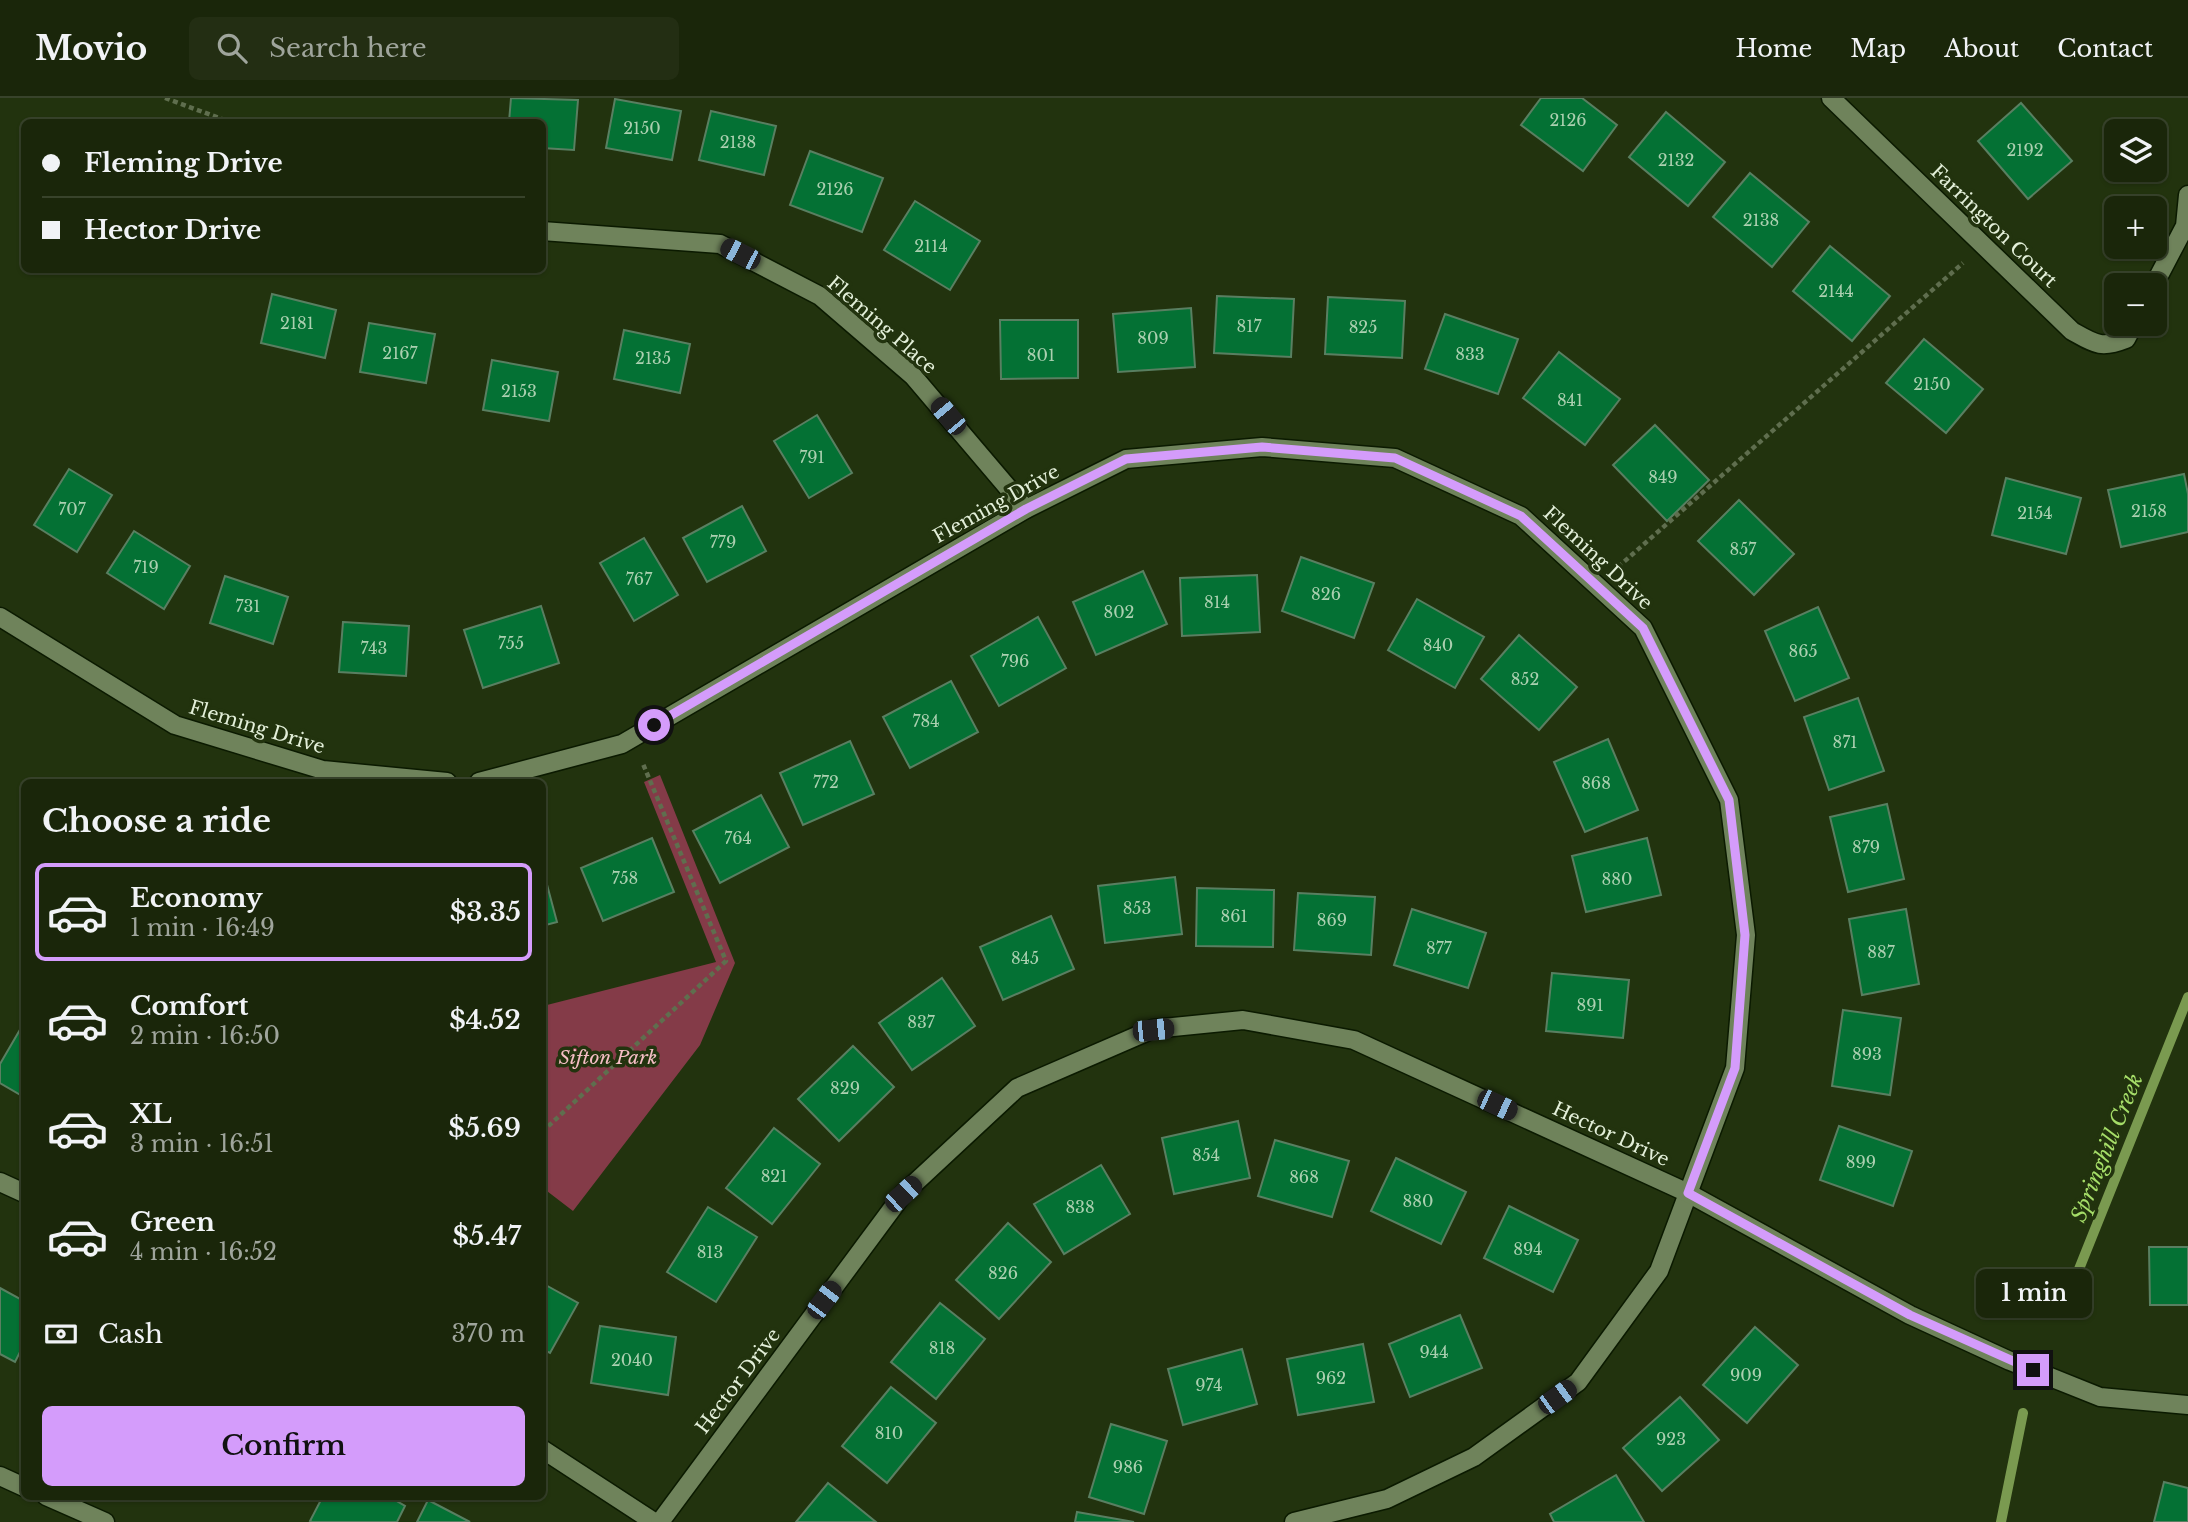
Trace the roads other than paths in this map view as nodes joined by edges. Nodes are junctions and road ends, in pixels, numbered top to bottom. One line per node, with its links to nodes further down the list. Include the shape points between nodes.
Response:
1 (1831, 98): 5 (street, Farrington Court, via 2072,331 2094,344 2109,346)
2 (2188, 195): 4 (street, via 2185,226)
3 (546, 230): 6 (street, Fleming Place, via 720,244 820,296 914,376)
4 (2160, 273)
5 (2128, 336)
6 (1026, 509): 9 (street, Fleming Drive, via 622,744); 12 (street, Fleming Drive, via 1126,459 1262,447 1395,458 1521,516 1643,628 1729,800 1745,935 1735,1068)
7 (0, 617): 8 (street, Fleming Drive, via 175,725 323,770)
8 (416, 779)
9 (490, 779)
10 (0, 1182): 11 (street)
11 (21, 1192)
12 (1688, 1193): 13 (street, Hector Drive, via 1910,1315 2010,1361 2100,1397); 20 (street, Hector Drive, via 1354,1040 1243,1020 1153,1030 1017,1088 903,1194); 21 (street, Fleming Drive, via 1659,1271 1578,1382 1474,1457 1387,1499)
13 (2188, 1405)
14 (546, 1452): 19 (street)
15 (0, 1476): 16 (street)
16 (21, 1486)
17 (55, 1500): 18 (street)
18 (104, 1522)
19 (654, 1522)
20 (660, 1522)
21 (1294, 1522)

